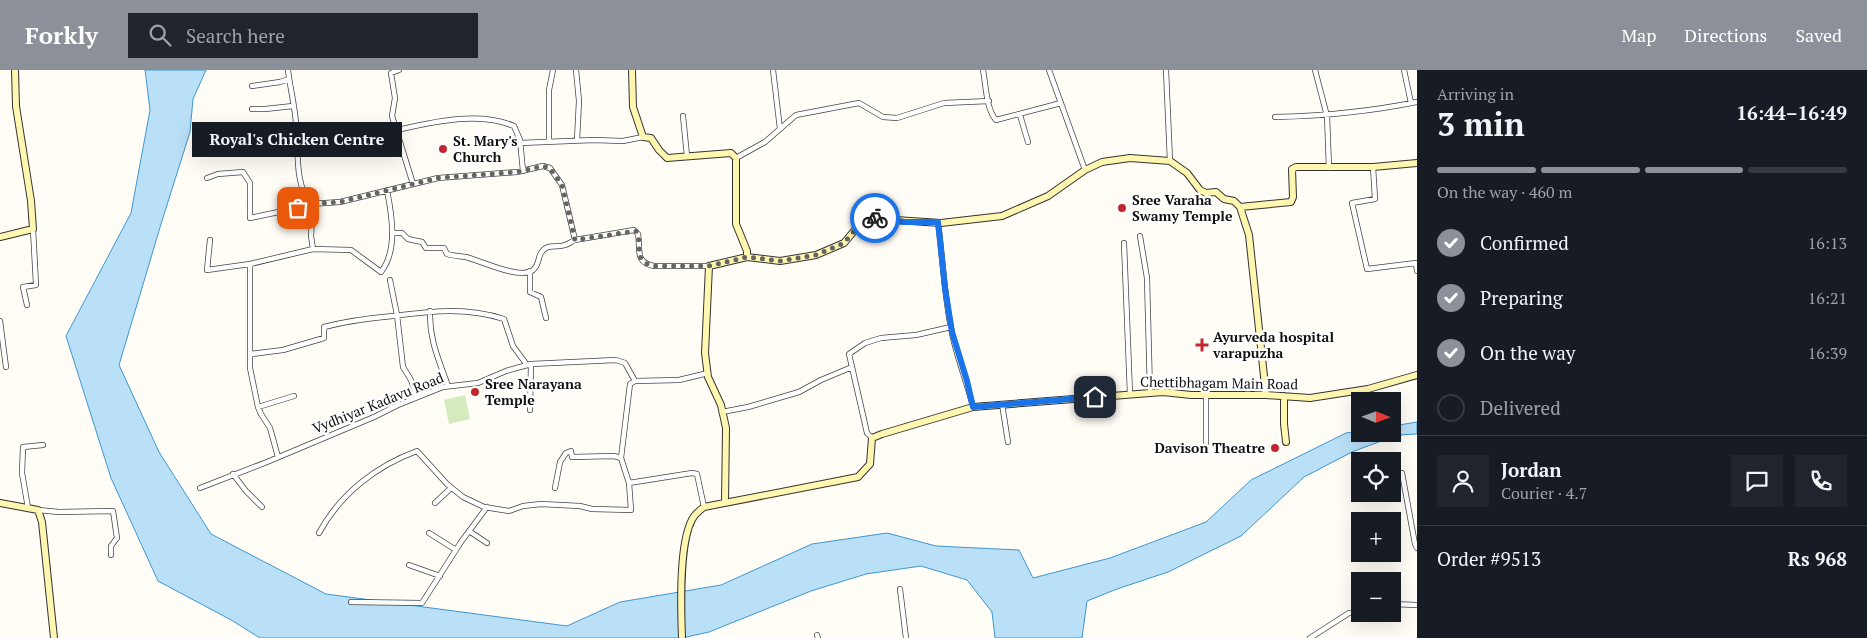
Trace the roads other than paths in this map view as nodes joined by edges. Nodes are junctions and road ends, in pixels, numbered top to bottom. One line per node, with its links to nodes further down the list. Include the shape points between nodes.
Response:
1 (15, 70): 46 (street, via 16,106 31,201)
2 (288, 70): 13 (street)
3 (399, 70): 26 (street, via 391,73 392,116)
4 (553, 70): 29 (street, via 549,90)
5 (576, 70): 28 (street, via 579,101)
6 (632, 70): 27 (street, via 633,107)
7 (773, 70): 25 (street)
8 (983, 70): 15 (street)
9 (1049, 70): 16 (street)
10 (1166, 70): 34 (street)
11 (1315, 70): 23 (street)
12 (1404, 70): 18 (street)
13 (289, 79): 14 (street); 19 (street)
14 (252, 86)
15 (988, 101): 21 (street, via 996,120); 25 (street, via 944,103 897,118 883,117 859,103 796,115)
16 (1061, 102): 21 (street); 38 (street)
17 (1417, 102): 18 (street)
18 (1411, 103): 23 (street)
19 (293, 106): 20 (street); 43 (street, via 299,176 302,190)
20 (252, 109)
21 (1020, 115): 30 (street)
22 (683, 116): 32 (street)
23 (1327, 116): 24 (street); 37 (street)
24 (1275, 117)
25 (780, 128): 33 (street, via 765,142)
26 (397, 130): 31 (street, via 453,119 502,121 514,126); 41 (street)
27 (643, 137): 28 (street); 32 (street, via 651,138 667,158)
28 (577, 140): 29 (street)
29 (549, 141): 31 (street)
30 (1028, 142)
31 (520, 143): 39 (street)
32 (687, 156): 33 (street, via 731,153)
33 (736, 158): 54 (street, via 736,224)
34 (1170, 161): 38 (street, via 1130,158 1102,162); 44 (street, via 1187,173 1200,190 1216,192)
35 (1417, 163): 36 (street)
36 (1373, 167): 37 (street); 57 (street, via 1375,200 1352,203 1368,269 1416,263)
37 (1329, 168): 44 (street, via 1292,168 1291,202)
38 (1085, 170): 45 (street, via 1048,196 1002,216)
39 (523, 171): 41 (street, via 438,178); 51 (street, via 543,166 555,174 562,185)
40 (207, 178): 43 (street, via 243,172 250,183 250,218)
41 (413, 184): 42 (street)
42 (387, 190): 43 (street, via 340,202); 47 (street)
43 (312, 204): 53 (street)
44 (1240, 207): 78 (street, via 1250,239)
45 (938, 222): 54 (street, via 865,218 844,243 828,251 780,261); 65 (street)
46 (32, 229): 49 (street); 60 (street, via 36,285 24,287)
47 (392, 233): 53 (street, via 387,264 381,272 351,250); 58 (street, via 402,233 408,239 422,242 426,248 444,248 447,254 507,270)
48 (1140, 236): 75 (street, via 1147,278)
49 (0, 237)
50 (210, 240): 55 (street, via 208,270)
51 (575, 240): 56 (street, via 634,230 638,234 640,258 646,264); 58 (street, via 542,251)
52 (1124, 243): 76 (street)
53 (313, 249): 55 (street)
54 (747, 257): 56 (street)
55 (250, 264): 66 (street)
56 (709, 266): 71 (street, via 705,353)
57 (1417, 270)
58 (530, 271): 63 (street, via 530,292 541,297)
59 (390, 280): 62 (street)
60 (27, 305)
61 (430, 311): 62 (street); 68 (street, via 471,311 504,319 512,346); 74 (street, via 436,355)
62 (397, 315): 66 (street, via 342,322 324,327 324,338 283,350); 81 (street, via 403,367)
63 (546, 318)
64 (0, 321): 67 (street)
65 (951, 327): 70 (street, via 865,343 849,354); 84 (street)
66 (251, 354): 83 (street, via 250,368)
67 (2, 360): 69 (street)
68 (529, 365): 73 (street, Vydhiyar Kadavu Road, via 616,360 624,363); 74 (street, Vydhiyar Kadavu Road, via 478,382); 85 (street)
69 (6, 367)
70 (852, 367): 86 (street, via 799,392); 87 (street, via 867,434)
71 (708, 373): 73 (street, via 679,380); 86 (street)
72 (1417, 375): 80 (street, Chettibhagam Main Road, via 1368,389 1310,398)
73 (635, 381): 93 (street, via 630,384)
74 (448, 386): 81 (street, Vydhiyar Kadavu Road)
75 (1150, 392): 76 (street, Chettibhagam Main Road); 77 (street, Chettibhagam Main Road)
76 (1130, 394): 82 (street, Chettibhagam Main Road)
77 (1206, 395): 78 (street, Chettibhagam Main Road); 91 (street)
78 (1266, 395): 80 (street, Chettibhagam Main Road)
79 (294, 396): 83 (street)
80 (1284, 396): 89 (street)
81 (416, 397): 92 (street, Vydhiyar Kadavu Road)
82 (1002, 404): 84 (street, Chettibhagam Main Road); 88 (street)
83 (258, 407): 92 (street, via 270,428)
84 (973, 407): 87 (street, Chettibhagam Main Road)
85 (530, 410)
86 (722, 412): 100 (street, via 726,428)
87 (872, 438): 100 (street, via 870,464 858,476)
88 (1008, 442)
89 (1286, 442)
90 (43, 445): 106 (street, via 23,447 22,474)
91 (1206, 447)
92 (278, 457): 95 (street, Vydhiyar Kadavu Road)
93 (621, 458): 96 (street); 99 (street, via 572,457 571,451 566,453 560,462)
94 (1402, 473): 112 (street)
95 (233, 474): 97 (street, Vydhiyar Kadavu Road); 103 (street)
96 (629, 483): 104 (street, via 631,510 541,504 509,511); 105 (street, via 697,474)
97 (200, 488)
98 (451, 488): 102 (street); 104 (street, via 463,497); 109 (street, via 417,451 360,482 338,504)
99 (555, 488)
100 (725, 502): 105 (street)
101 (0, 503): 106 (street)
102 (435, 503)
103 (262, 507)
104 (488, 507): 108 (street)
105 (704, 507): 123 (street, via 694,515 688,530 681,574)
106 (28, 508): 107 (street)
107 (38, 510): 114 (street, via 113,511 117,538); 122 (street)
108 (469, 531): 111 (street); 113 (street)
109 (319, 533)
110 (429, 533): 113 (street)
111 (488, 543)
112 (1417, 548)
113 (456, 550): 116 (street)
114 (111, 555)
115 (409, 565): 116 (street)
116 (440, 576): 118 (street, via 422,603)
117 (900, 589): 124 (street)
118 (351, 602)
119 (1401, 604): 120 (street)
120 (1417, 604)
121 (1351, 613): 125 (street)
122 (54, 638)
123 (682, 638)
124 (906, 638)
125 (1310, 638)

